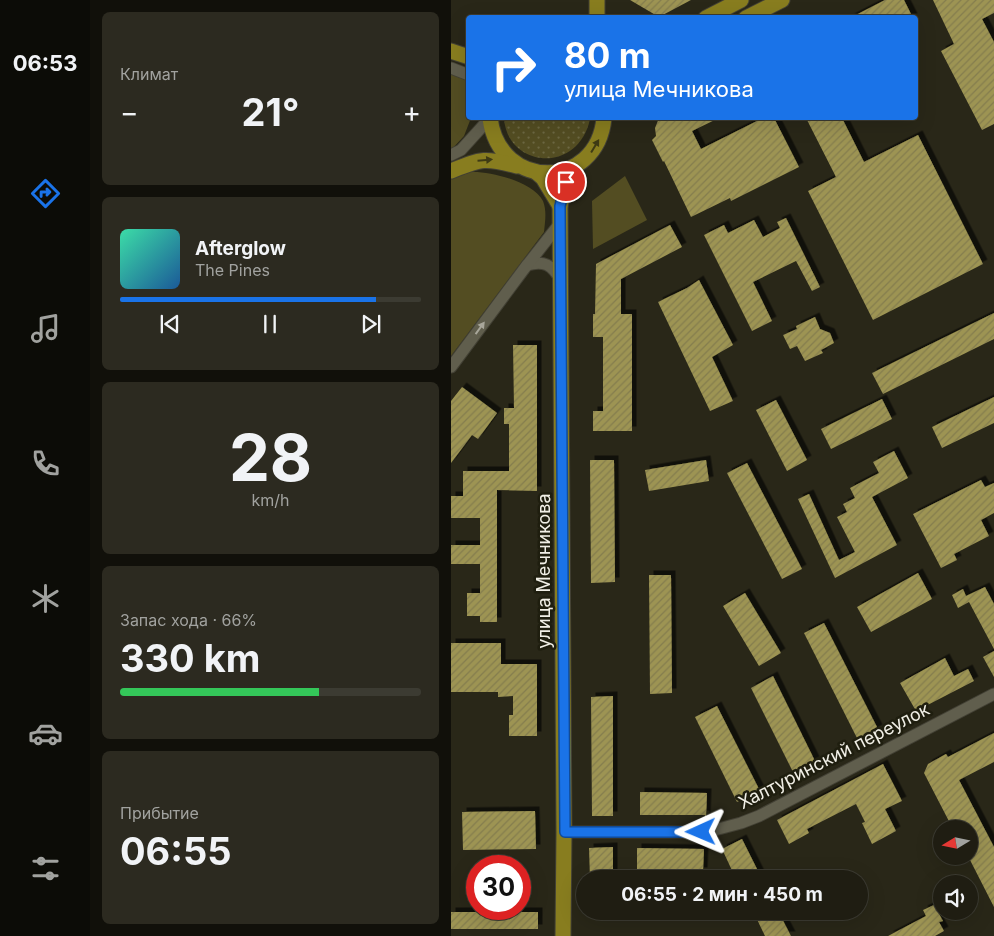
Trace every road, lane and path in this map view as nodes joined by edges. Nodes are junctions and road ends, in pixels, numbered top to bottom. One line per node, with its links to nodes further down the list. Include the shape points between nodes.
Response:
1 (597, 0): 4 (main road)
2 (741, 0): 5 (main road)
3 (782, 0): 6 (main road)
4 (597, 15)
5 (712, 15)
6 (752, 15)
7 (451, 51): 8 (main road)
8 (466, 56)
9 (451, 68): 10 (street)
10 (466, 74)
11 (488, 120): 14 (street, via 461,150)
12 (490, 120): 15 (main road, via 498,146)
13 (604, 120): 16 (main road, one-way to 13, via 591,154 599,142)
14 (451, 155)
15 (520, 166): 17 (main road, one-way to 15, via 493,159); 18 (main road)
16 (575, 166): 18 (main road, via 556,173); 19 (main road, улица Мечникова, via 566,182)
17 (451, 171)
18 (536, 172): 19 (main road, улица Мечникова)
19 (560, 206): 20 (main road, улица Мечникова)
20 (561, 222): 21 (street); 22 (main road, улица Мечникова)
21 (527, 265): 22 (street, via 547,263); 23 (street, one-way to 21)
22 (561, 280): 25 (main road, улица Мечникова)
23 (451, 367)
24 (994, 694): 25 (street, Халтуринский переулок, via 741,823 707,832)
25 (565, 832): 26 (main road, улица Мечникова)
26 (563, 936)

